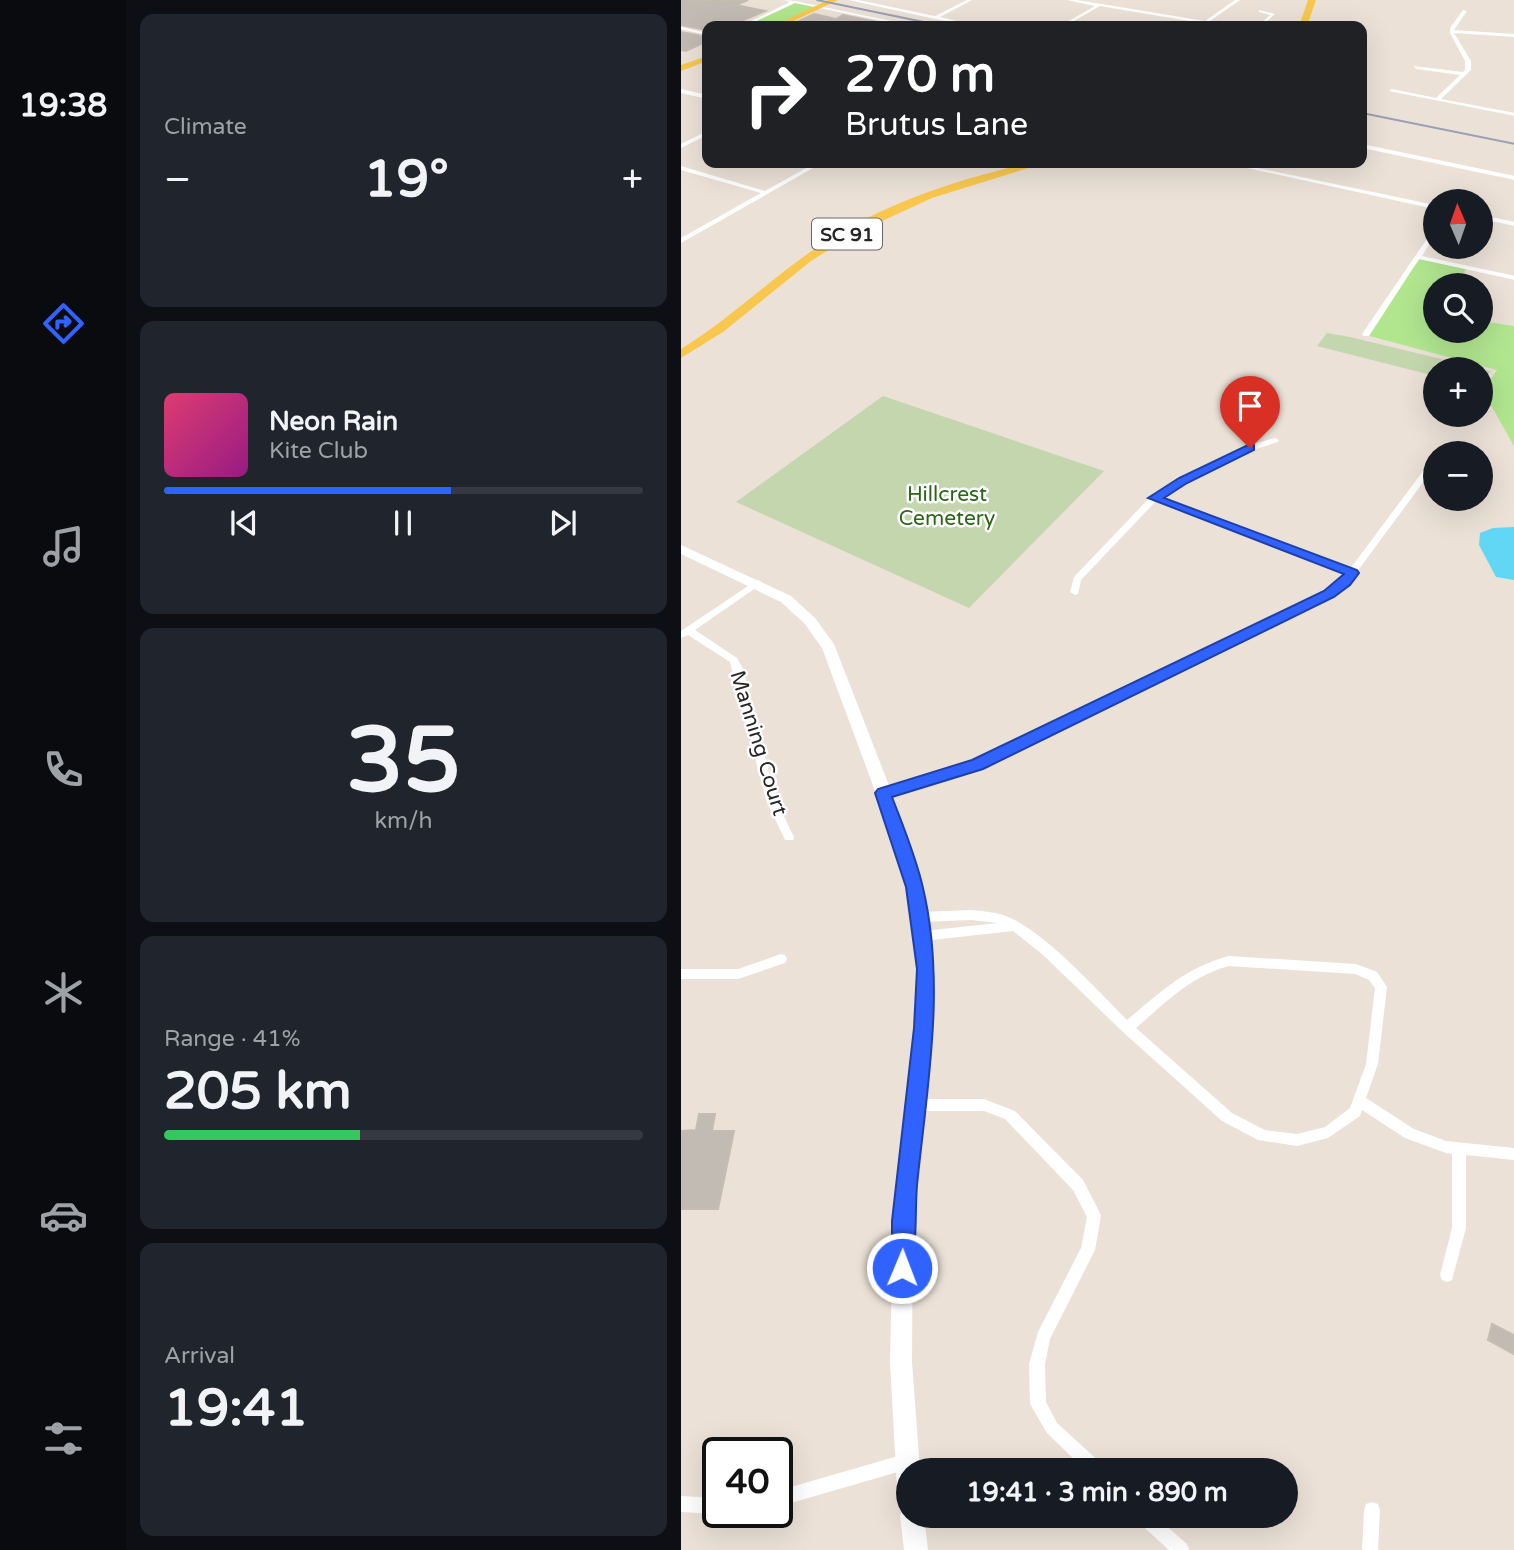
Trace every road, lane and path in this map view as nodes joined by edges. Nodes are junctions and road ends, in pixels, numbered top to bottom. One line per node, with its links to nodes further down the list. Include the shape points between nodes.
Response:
1 (785, 0): 9 (street)
2 (834, 0): 11 (main road)
3 (851, 0): 14 (street)
4 (970, 0): 14 (street)
5 (1069, 0): 10 (street)
6 (1108, 0): 10 (street)
7 (1239, 0): 21 (street)
8 (1312, 0): 23 (main road)
9 (795, 2): 11 (street); 15 (street)
10 (1099, 5): 19 (street); 20 (street)
11 (819, 7): 16 (main road); 17 (street)
12 (1261, 11): 22 (street, via 1273,14)
13 (1465, 12): 25 (street)
14 (935, 18): 18 (street)
15 (754, 21)
16 (788, 21)
17 (888, 21)
18 (951, 21)
19 (1071, 21)
20 (1189, 21)
21 (1210, 21)
22 (1265, 21)
23 (1305, 21)
24 (681, 28): 26 (street)
25 (1452, 30): 27 (street); 31 (street, via 1468,61)
26 (702, 33)
27 (1514, 36)
28 (702, 60): 30 (main road)
29 (1416, 67): 31 (street)
30 (681, 68)
31 (1465, 74): 35 (street)
32 (681, 91): 34 (street)
33 (1392, 91): 35 (street)
34 (702, 96)
35 (1437, 100): 36 (street)
36 (1514, 115)
37 (702, 135): 38 (street)
38 (681, 146)
39 (1367, 147): 45 (street)
40 (681, 168): 46 (street)
41 (810, 168): 46 (street)
42 (1022, 168): 55 (main road, SC 91, via 930,195 853,231 804,262 717,333)
43 (1248, 168): 44 (street)
44 (1252, 169): 47 (street)
45 (1514, 178)
46 (766, 192): 50 (street)
47 (1423, 205)
48 (1493, 220): 49 (street)
49 (1514, 224)
50 (681, 241)
51 (1423, 250): 52 (street)
52 (1418, 257): 53 (street); 54 (street)
53 (1514, 278)
54 (1366, 334)
55 (681, 354)
56 (1275, 440): 58 (street, via 1183,480)
57 (1423, 477): 60 (street)
58 (1155, 498): 60 (street); 62 (street, via 1077,579)
59 (681, 549): 61 (street)
60 (1352, 573): 64 (street, via 1329,594 1067,724 977,765)
61 (757, 583): 63 (street); 64 (street, via 794,606 829,647)
62 (1075, 593)
63 (685, 633): 65 (street, Manning Court, via 734,660 771,800)
64 (882, 791): 66 (street, via 915,887)
65 (789, 837)
66 (920, 917): 67 (street, via 972,915 1004,919); 68 (street)
67 (1015, 926): 68 (street); 71 (street)
68 (923, 936): 73 (street, via 926,969)
69 (781, 959): 70 (street, via 738,974)
70 (681, 974)
71 (1127, 1028): 72 (street, via 1227,1117 1263,1136 1297,1140 1328,1132 1355,1112); 72 (street, via 1208,965 1229,961 1356,969 1373,976 1381,987 1372,1064)
72 (1359, 1101): 74 (street, via 1410,1134)
73 (915, 1105): 77 (street, via 903,1221); 78 (street, via 984,1105 1010,1115 1078,1185 1093,1216 1088,1250 1043,1337 1037,1364 1038,1404 1052,1428)
74 (1459, 1148): 75 (street); 76 (street, via 1459,1228)
75 (1514, 1154)
76 (1447, 1275)
77 (905, 1458)
78 (1083, 1458)
79 (896, 1465): 80 (street)
80 (793, 1494)
81 (681, 1504): 82 (street)
82 (702, 1506)
83 (1372, 1510): 88 (street)
84 (913, 1528): 86 (street)
85 (1157, 1528): 87 (street)
86 (916, 1550)
87 (1181, 1550)
88 (1370, 1550)

